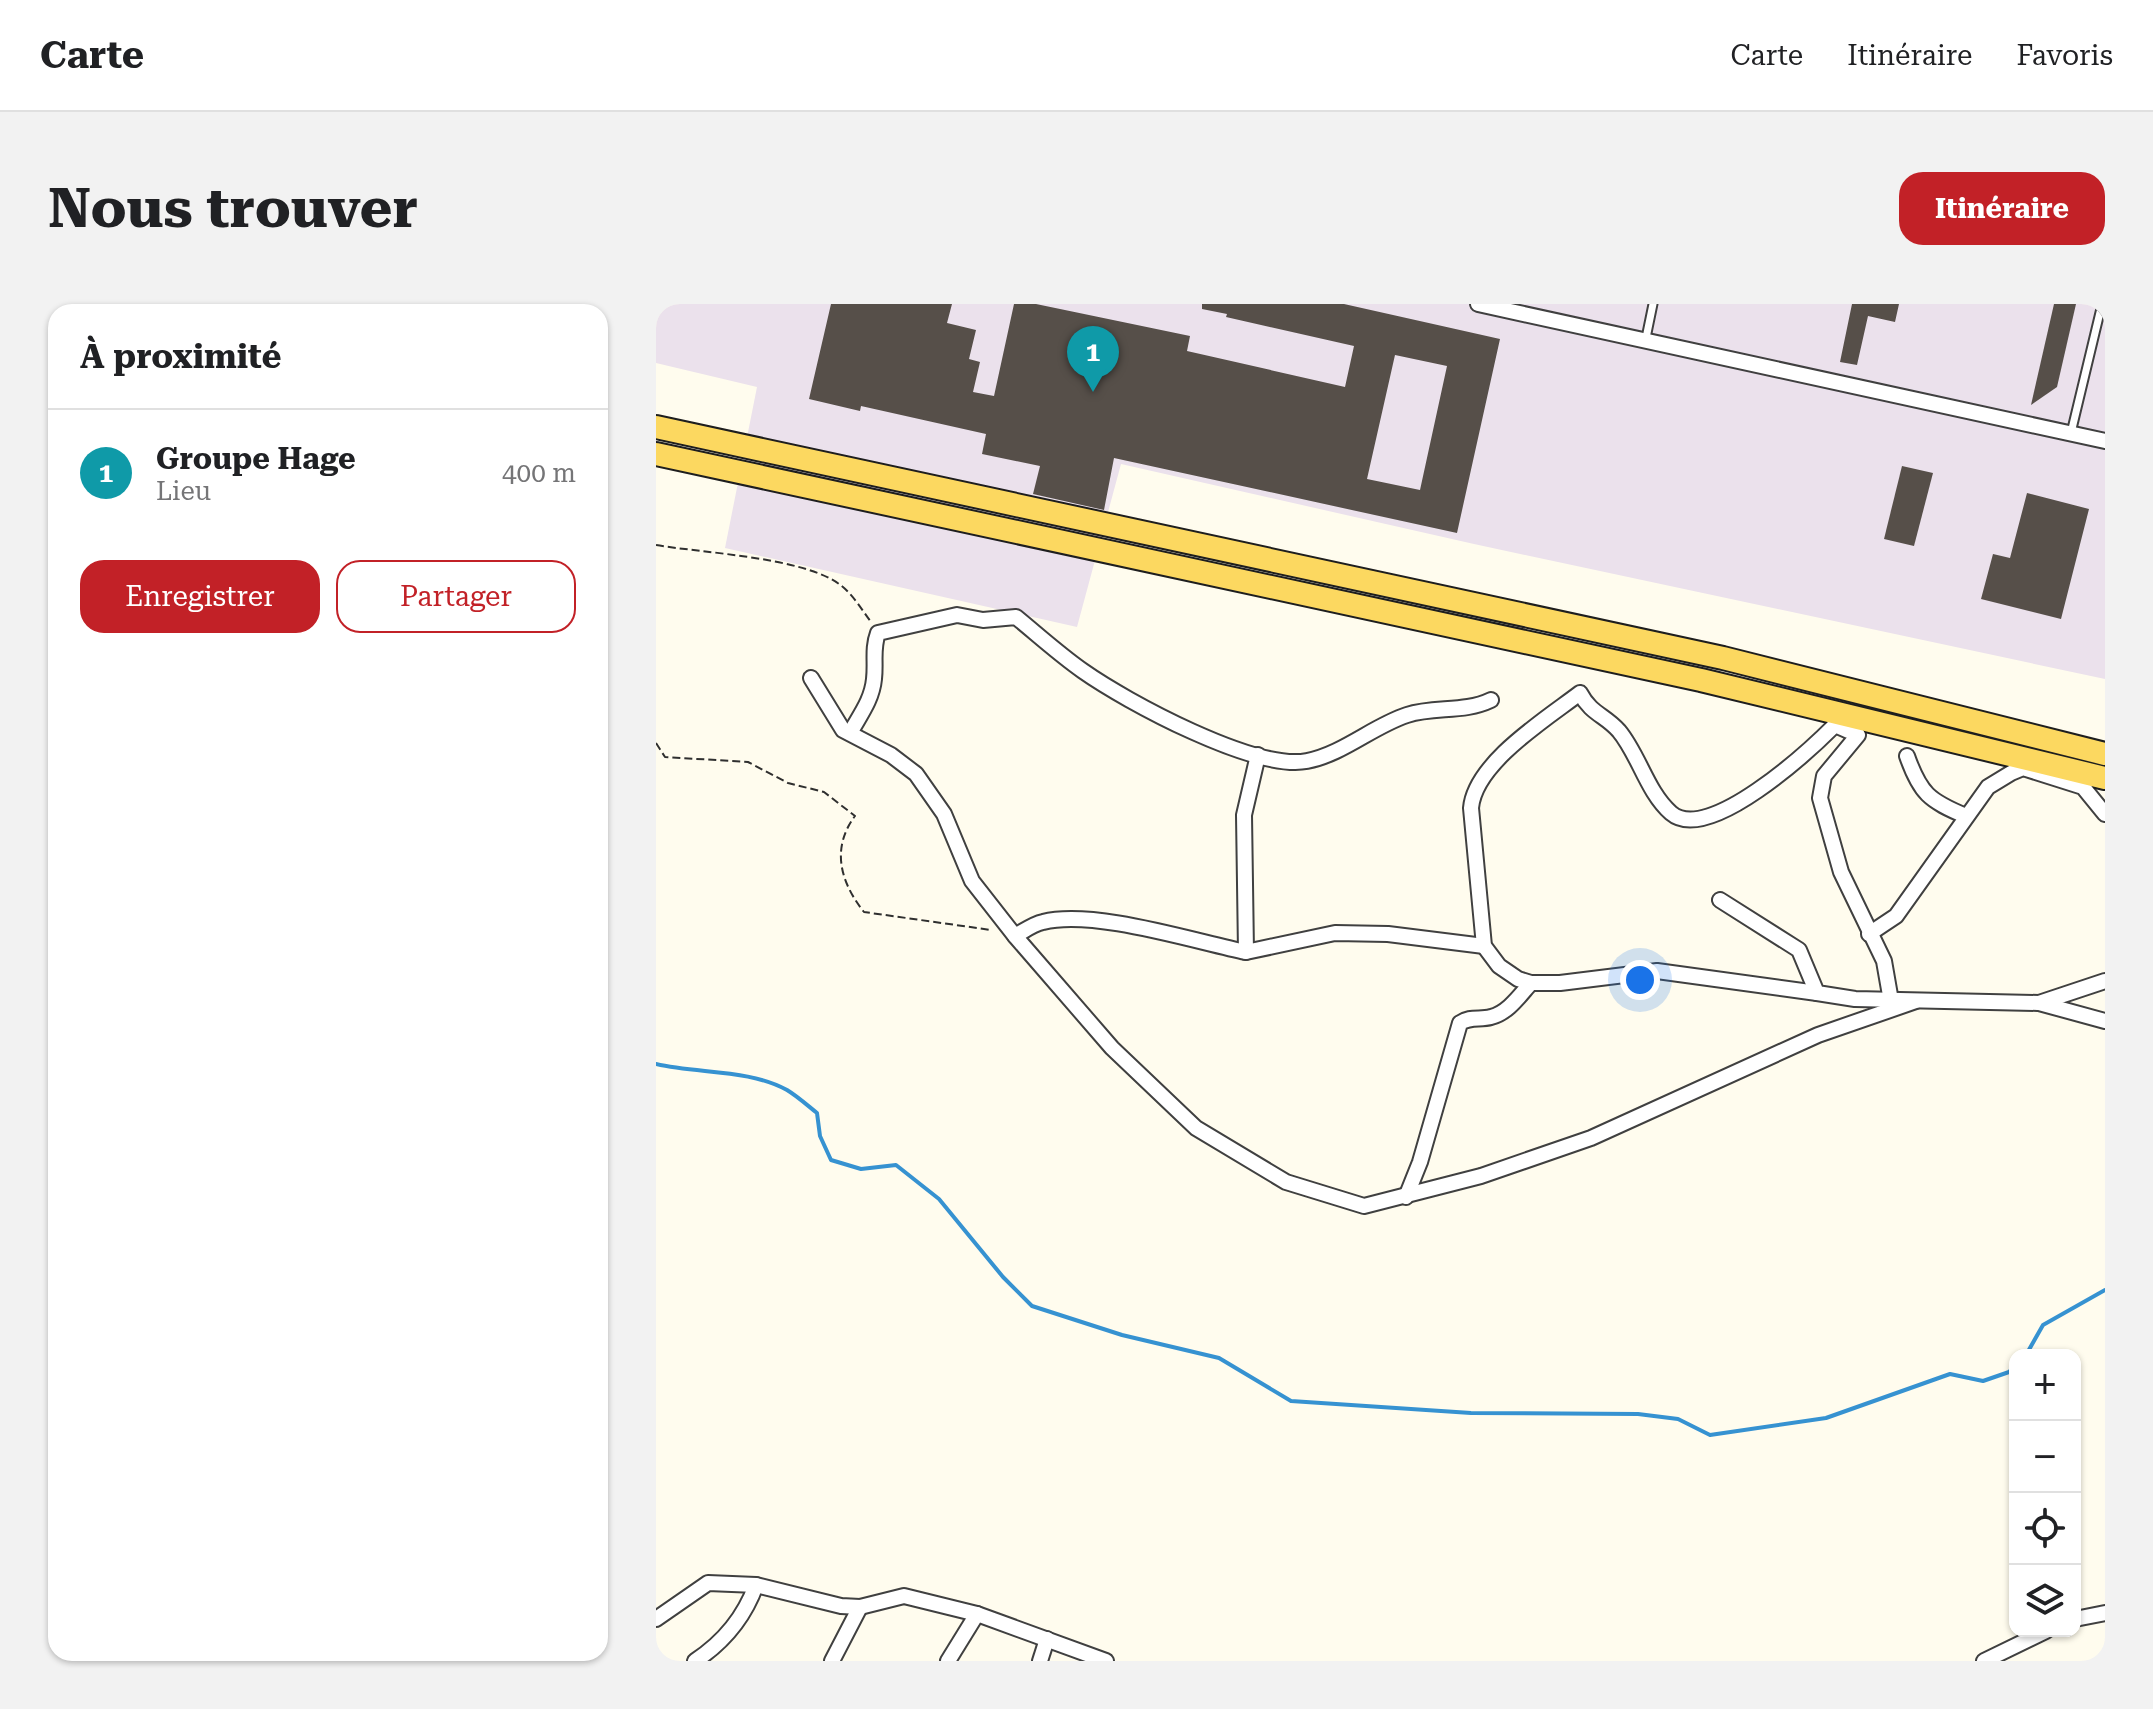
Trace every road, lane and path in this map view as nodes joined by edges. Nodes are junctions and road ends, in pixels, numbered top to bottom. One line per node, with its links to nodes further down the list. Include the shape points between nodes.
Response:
1 (1478, 304): 4 (street)
2 (1653, 304): 4 (lane)
3 (2102, 304): 6 (lane)
4 (1646, 338): 6 (street)
5 (656, 427): 15 (main road, via 1723,658)
6 (2071, 433): 7 (street)
7 (2105, 441)
8 (656, 454): 18 (main road, via 1701,680)
9 (656, 545): 10 (path, via 737,555 824,575 841,585)
10 (878, 633): 13 (street, via 870,700); 16 (street, via 957,615 983,620 1016,617 1084,672 1205,736)
11 (811, 678): 13 (street)
12 (1491, 700): 16 (street, via 1474,708 1408,714 1310,760 1285,763)
13 (850, 733): 23 (street, via 916,774 944,814 972,881)
14 (656, 743): 23 (path, via 665,757 748,762 788,783 824,792 855,816 844,831 839,858 850,895 864,912)
15 (2105, 754)
16 (1258, 755): 25 (street, via 1244,815)
17 (1907, 756): 20 (street, via 1928,797)
18 (2105, 778)
19 (2105, 814): 20 (street, via 2083,787 2023,768 1988,787)
20 (1966, 816): 22 (street, via 1896,916)
21 (1720, 900): 28 (street, via 1799,950)
22 (1869, 934): 24 (street, via 1841,872 1820,798 1824,776 1858,735 1835,725 1744,802 1681,819 1670,813 1618,730 1589,709 1580,693 1518,742 1475,786 1471,808); 29 (street, via 1889,974)
23 (1015, 936): 25 (street, via 1042,922 1113,922); 33 (street, via 1112,1048 1196,1128 1286,1182 1327,1197 1364,1206)
24 (1484, 946): 25 (street, via 1335,933); 27 (street, via 1499,966)
25 (1246, 952)
26 (2105, 981): 31 (street)
27 (1531, 983): 28 (street, via 1657,971); 33 (street, via 1495,1016 1460,1023)
28 (1817, 993): 29 (street)
29 (1891, 1001): 30 (street)
30 (1916, 1001): 31 (street); 33 (street, via 1818,1035 1591,1138)
31 (2039, 1003): 32 (street)
32 (2105, 1021)
33 (1406, 1197)
34 (756, 1585): 35 (street, via 824,1604); 39 (street, via 708,1583); 42 (street, via 747,1610)
35 (860, 1607): 37 (street, via 904,1596); 43 (street)
36 (2105, 1613): 38 (street)
37 (977, 1614): 41 (street); 44 (street)
38 (2081, 1618)
39 (656, 1619)
40 (2034, 1637): 47 (street)
41 (1047, 1639): 45 (street); 46 (street)
42 (703, 1659)
43 (832, 1661)
44 (948, 1661)
45 (1040, 1661)
46 (1106, 1661)
47 (1984, 1661)

